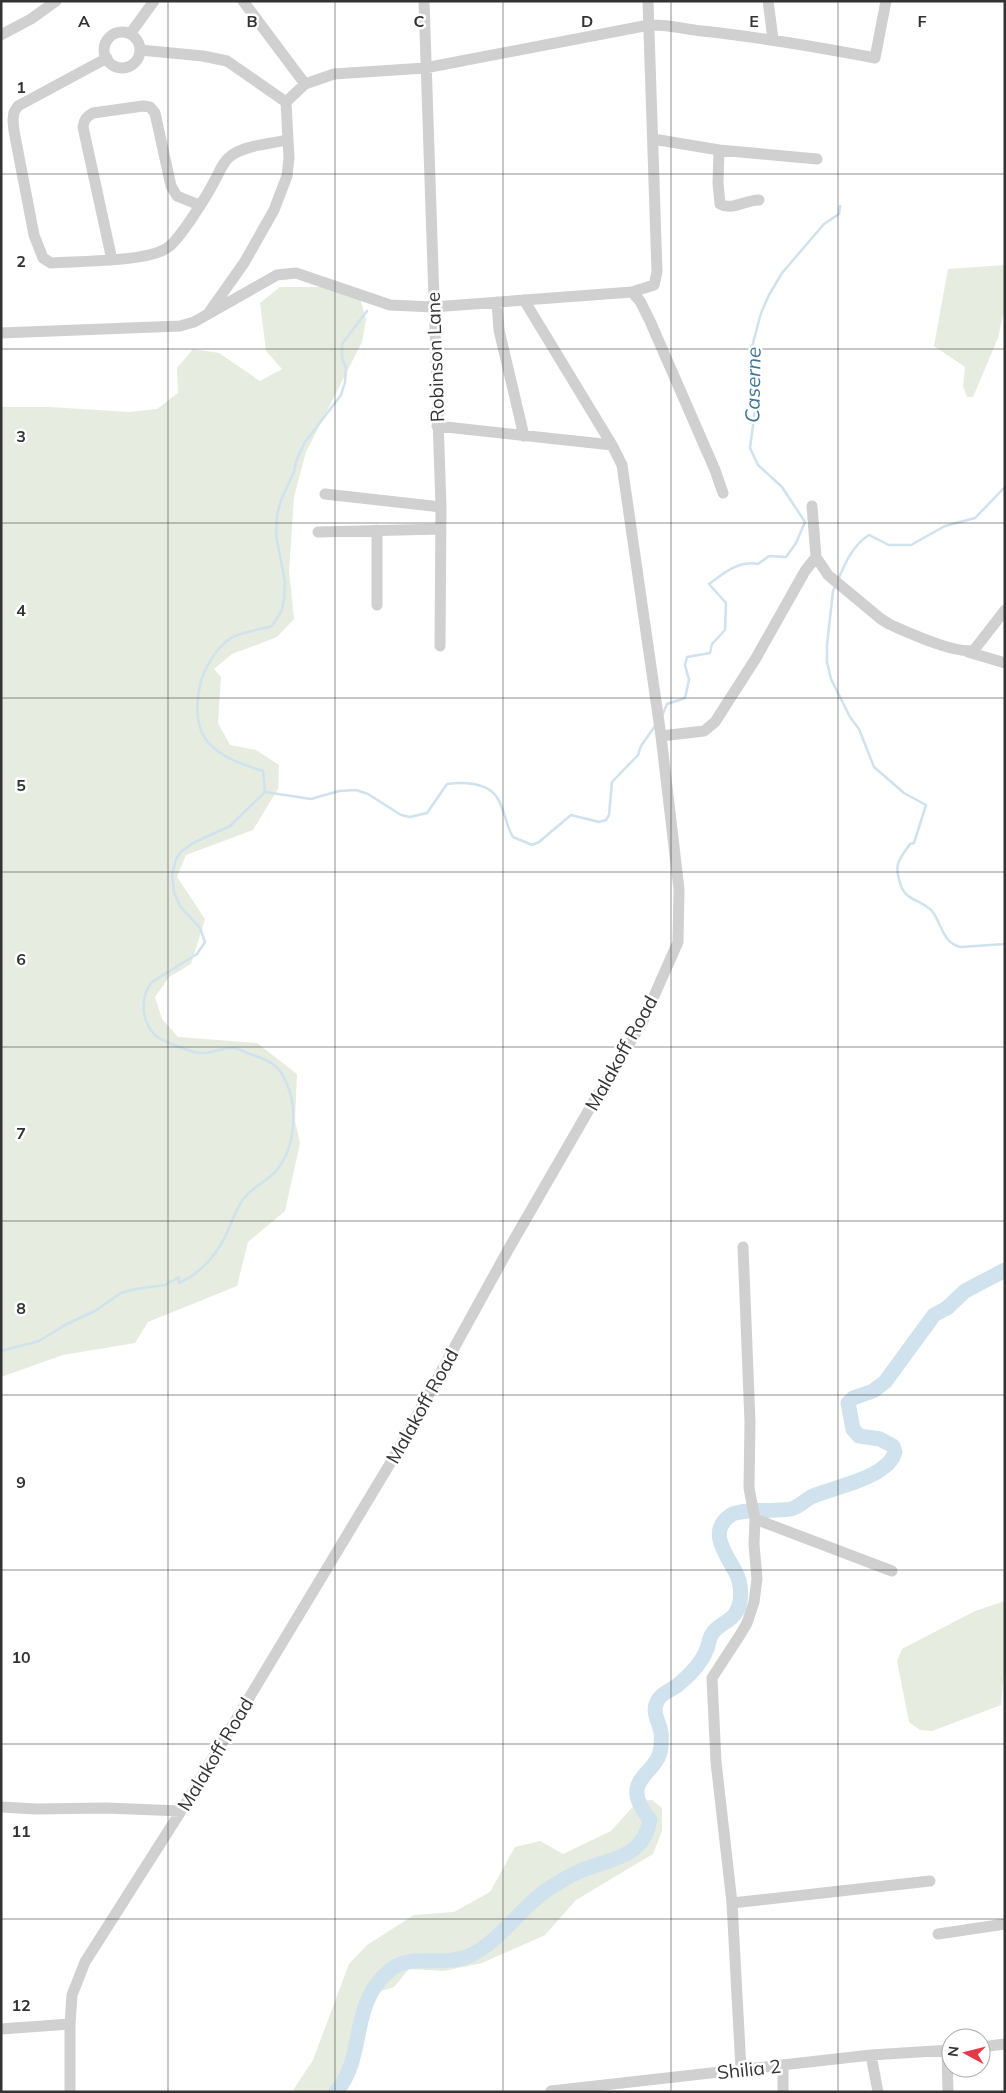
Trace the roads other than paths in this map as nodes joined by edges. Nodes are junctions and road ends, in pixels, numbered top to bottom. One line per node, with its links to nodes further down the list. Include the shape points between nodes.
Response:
1 (56, 1): 10 (street)
2 (154, 1): 9 (street)
3 (243, 1): 15 (street)
4 (424, 1): 14 (street, Robinson Lane)
5 (648, 1): 8 (street)
6 (768, 1): 11 (street)
7 (886, 1): 11 (street, via 875,58)
8 (649, 25): 11 (street, via 664,24); 14 (street); 17 (street)
9 (130, 34): 12 (street, via 137,40); 13 (street, via 119,32 110,37 105,47)
10 (1, 35)
11 (772, 39)
12 (140, 50): 13 (street, via 133,64 124,68); 16 (street, via 227,61)
13 (106, 58): 23 (street, via 18,106 13,120 34,235 43,258 50,263)
14 (425, 68): 15 (street, via 334,74); 27 (street, Robinson Lane)
15 (305, 84): 16 (street)
16 (286, 102): 18 (street)
17 (653, 139): 19 (street); 24 (street, via 657,272 654,285)
18 (287, 140): 22 (street, via 231,155); 28 (street, via 287,176 274,210 244,263)
19 (719, 150): 20 (street); 21 (street, via 720,204 732,207)
20 (817, 159)
21 (759, 200)
22 (199, 205): 23 (street, via 178,239 168,248 157,253); 23 (street, via 177,196 171,186 155,112 150,107 88,116 83,127)
23 (112, 260)
24 (632, 292): 25 (street); 33 (street, via 650,321)
25 (524, 300): 26 (street); 32 (street, Malakoff Road)
26 (497, 302): 27 (street); 31 (street, via 498,330)
27 (433, 307): 28 (street, via 390,304 296,273 277,275); 30 (street, Robinson Lane)
28 (207, 314): 29 (street, via 180,326)
29 (1, 333)
30 (437, 426): 31 (street); 36 (street, Robinson Lane)
31 (524, 436): 32 (street)
32 (612, 445): 46 (street, Malakoff Road, via 622,465)
33 (723, 493)
34 (325, 494): 36 (street)
35 (812, 506): 40 (street)
36 (441, 507): 37 (street, Robinson Lane)
37 (441, 528): 38 (street); 43 (street, Robinson Lane)
38 (377, 530): 39 (street); 41 (street)
39 (318, 532)
40 (816, 557): 44 (street, via 835,582 889,624 940,645); 46 (street, via 804,571 766,641 715,722 704,731)
41 (377, 605)
42 (1005, 610): 44 (street, via 980,644)
43 (440, 646)
44 (968, 652): 45 (street)
45 (1005, 663)
46 (661, 732): 51 (street, Malakoff Road, via 679,889 678,942 642,1023 513,1242 394,1457)
47 (743, 1246): 48 (street, via 750,1422 749,1488)
48 (755, 1519): 49 (street); 53 (street, via 757,1579 754,1602 744,1629 712,1678 716,1762)
49 (892, 1571)
50 (1, 1807): 51 (street)
51 (181, 1811): 56 (street, Malakoff Road, via 85,1962 72,1995)
52 (930, 1881): 53 (street)
53 (732, 1903): 63 (street)
54 (1005, 1924): 55 (street)
55 (938, 1934)
56 (70, 2024): 57 (street); 66 (street, Malakoff Road)
57 (1, 2029)
58 (1005, 2044): 59 (street)
59 (991, 2046)
60 (941, 2051): 61 (street, Shilia 2)
61 (871, 2055): 62 (street, Shilia 2); 68 (street)
62 (783, 2065): 63 (street, Shilia 2); 67 (street)
63 (741, 2069): 65 (street, Shilia 2)
64 (948, 2078): 69 (street)
65 (551, 2090)
66 (70, 2092)
67 (783, 2092)
68 (878, 2092)
69 (948, 2092)

